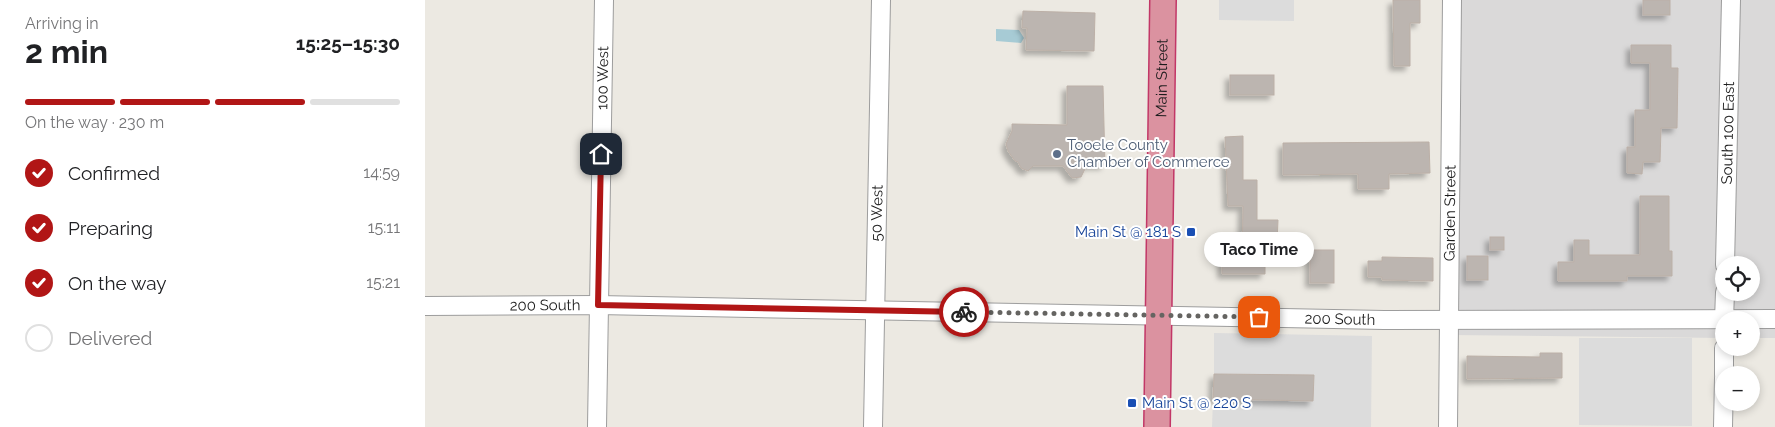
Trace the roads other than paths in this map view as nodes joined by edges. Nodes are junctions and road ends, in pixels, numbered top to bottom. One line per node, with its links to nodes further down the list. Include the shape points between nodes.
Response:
1 (604, 0): 7 (street, 100 West)
2 (881, 0): 9 (street, 50 West)
3 (1163, 0): 10 (highway, Main Street)
4 (1452, 0): 11 (street, Garden Street)
5 (1731, 0): 6 (street, South 100 East)
6 (1725, 256)
7 (598, 305): 8 (street, 200 South); 9 (street, 200 South); 16 (street, 100 West)
8 (425, 306)
9 (875, 311): 10 (street, 200 South); 17 (street, 50 West)
10 (1159, 314): 11 (street, 200 South); 18 (highway, Main Street)
11 (1450, 319): 12 (street, 200 South); 19 (street, Garden Street)
12 (1715, 319)
13 (1760, 319): 14 (street, 200 South)
14 (1775, 319)
15 (1723, 411): 20 (street)
16 (597, 427)
17 (873, 427)
18 (1157, 427)
19 (1448, 427)
20 (1723, 427)

